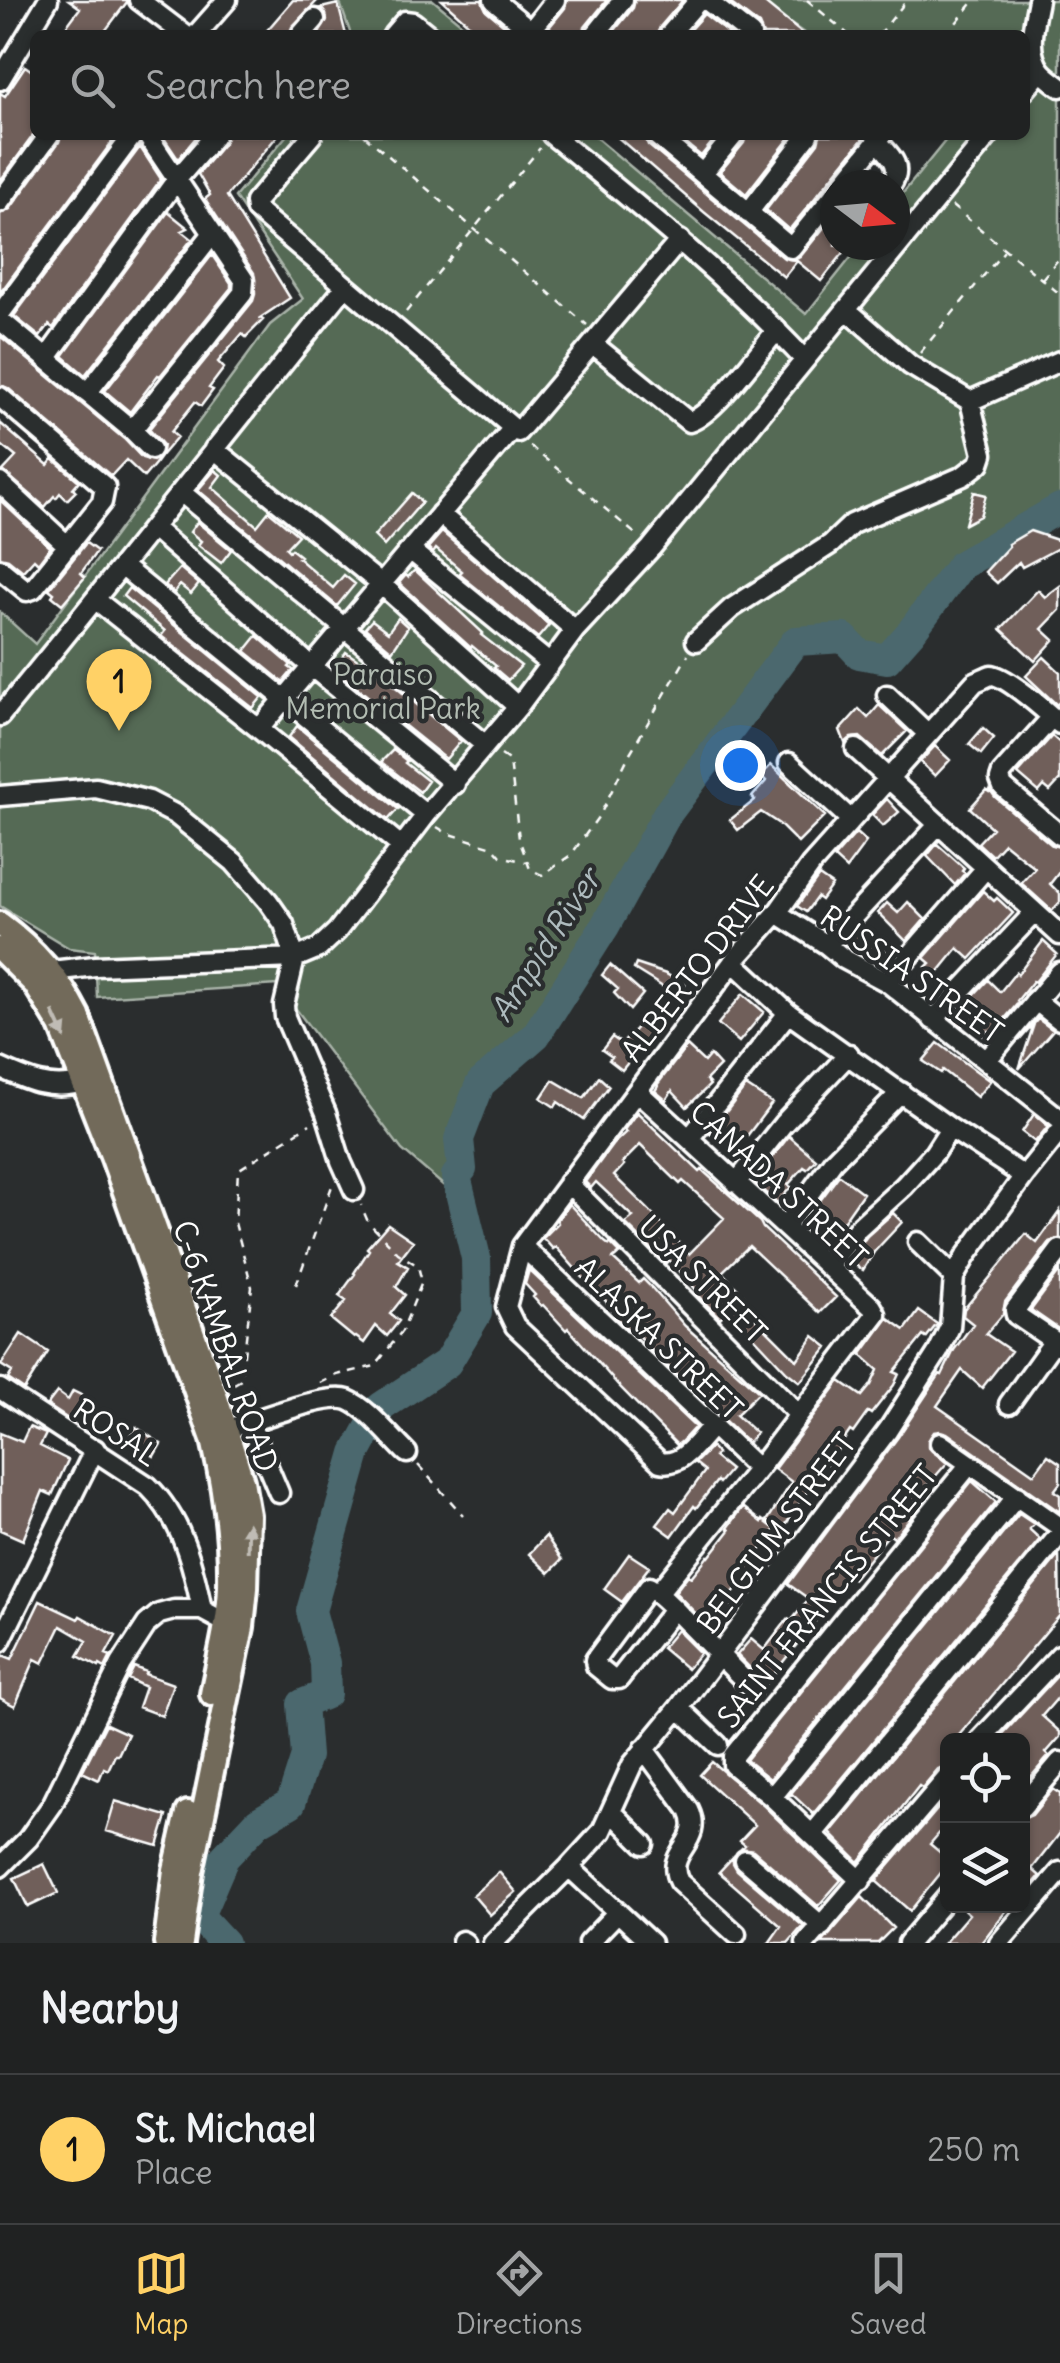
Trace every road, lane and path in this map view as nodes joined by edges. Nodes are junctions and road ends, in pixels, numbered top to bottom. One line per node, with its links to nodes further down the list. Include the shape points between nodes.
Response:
1 (48, 0): 13 (street)
2 (139, 0): 14 (street)
3 (226, 0): 15 (street)
4 (494, 0): 19 (street)
5 (555, 0): 20 (street)
6 (623, 0): 21 (street)
7 (703, 0): 22 (street); 23 (street)
8 (907, 0): 25 (path)
9 (974, 0): 26 (path)
10 (1038, 0): 28 (street, via 1032,50)
11 (809, 1): 24 (path)
12 (315, 20): 16 (street)
13 (40, 30)
14 (178, 30)
15 (200, 30)
16 (306, 30)
17 (397, 30): 18 (street, via 404,21)
18 (423, 30)
19 (530, 30)
20 (536, 30)
21 (599, 30)
22 (674, 30)
23 (741, 30)
24 (843, 30)
25 (882, 30)
26 (950, 30)
27 (30, 42): 29 (street)
28 (1041, 71): 30 (street); 31 (street)
29 (2, 75)
30 (1030, 84)
31 (1060, 88)
32 (45, 140): 50 (street)
33 (129, 140): 62 (street)
34 (150, 140): 48 (street)
35 (211, 140): 48 (street)
36 (308, 140): 59 (street, via 255,202 256,210)
37 (370, 140): 53 (path)
38 (664, 140): 47 (street)
39 (730, 140): 47 (street)
40 (804, 140): 51 (street)
41 (877, 140): 45 (street)
42 (880, 140): 46 (street)
43 (985, 140): 49 (street)
44 (546, 142): 53 (path); 55 (street)
45 (854, 170)
46 (898, 170)
47 (703, 172): 51 (street)
48 (177, 179): 54 (street); 66 (street)
49 (939, 196): 56 (path); 61 (street)
50 (0, 202)
51 (748, 212): 52 (street, via 788,247)
52 (820, 213)
53 (474, 228): 63 (path); 65 (path)
54 (213, 233): 70 (street); 74 (street, via 244,280 243,293)
55 (680, 240): 64 (street); 65 (street)
56 (1005, 249): 58 (path); 69 (path)
57 (1060, 257): 58 (path)
58 (1042, 279): 60 (path)
59 (345, 287): 63 (street); 76 (street)
60 (1060, 294)
61 (847, 310): 67 (street); 69 (street)
62 (0, 317): 66 (street)
63 (394, 328): 73 (street)
64 (777, 330): 65 (street, via 715,404 689,422); 67 (street)
65 (596, 340): 73 (street, via 518,432)
66 (46, 358): 70 (street)
67 (804, 360): 83 (street)
68 (1060, 361): 72 (street)
69 (910, 365): 72 (street)
70 (87, 393): 74 (street)
71 (0, 398): 82 (street, via 105,487 102,502)
72 (970, 401): 91 (street, via 980,463 852,524)
73 (512, 428): 80 (street)
74 (132, 430): 75 (street)
75 (151, 449)
76 (214, 449): 79 (street); 87 (street)
77 (538, 454): 83 (path)
78 (0, 483): 82 (street)
79 (182, 493): 81 (street); 89 (street)
80 (440, 514): 84 (street); 90 (street)
81 (153, 528): 85 (street); 93 (street)
82 (68, 546): 86 (street, via 31,591)
83 (651, 548): 90 (street)
84 (410, 550): 87 (street); 92 (street)
85 (123, 566): 88 (street); 95 (street)
86 (0, 569)
87 (382, 585): 89 (street); 96 (street)
88 (96, 600): 97 (street); 99 (street)
89 (344, 630): 93 (street); 101 (street)
90 (575, 630): 92 (street)
91 (696, 641): 112 (path, via 571,855 542,876)
92 (550, 664): 96 (street)
93 (312, 667): 95 (street); 105 (street)
94 (887, 695): 100 (street)
95 (285, 700): 99 (street); 107 (street)
96 (518, 707): 101 (street)
97 (0, 716)
98 (1056, 720): 100 (street, ALBERTO DRIVE, via 990,675); 110 (street, via 1000,779)
99 (259, 729): 111 (street)
100 (928, 734): 104 (street, ALBERTO DRIVE)
101 (484, 744): 105 (street); 112 (path, via 510,761 518,839)
102 (856, 750): 104 (street)
103 (789, 763): 108 (street)
104 (888, 778): 108 (street, ALBERTO DRIVE); 109 (street)
105 (455, 784): 107 (street)
106 (0, 796): 120 (street, via 96,788 176,815 268,900)
107 (426, 816): 111 (street); 112 (path, via 447,833)
108 (850, 819): 115 (street, ALBERTO DRIVE)
109 (939, 824): 113 (street); 118 (street)
110 (1060, 835)
111 (402, 847): 120 (street, via 337,932)
112 (528, 862)
113 (986, 868): 114 (street); 125 (street)
114 (1034, 913): 117 (street); 128 (street)
115 (777, 914): 118 (street, RUSSIA STREET); 121 (street, ALBERTO DRIVE)
116 (0, 924): 122 (main road, C-6 KAMBAL ROAD)
117 (1060, 936)
118 (828, 945): 125 (street, RUSSIA STREET)
119 (0, 950): 124 (main road, C-6 KAMBAL ROAD)
120 (295, 958): 122 (street); 136 (street, via 285,1017)
121 (734, 962): 127 (street); 134 (street, ALBERTO DRIVE)
122 (51, 971): 124 (street); 156 (main road, C-6 KAMBAL ROAD, via 78,1016)
123 (1060, 972): 126 (street)
124 (27, 975): 133 (main road, C-6 KAMBAL ROAD, one-way to 133, via 54,1011)
125 (887, 982): 128 (street, RUSSIA STREET)
126 (1035, 1000): 129 (street); 131 (street)
127 (788, 1013): 130 (street); 140 (street)
128 (933, 1020): 131 (street, RUSSIA STREET)
129 (1060, 1020)
130 (849, 1054): 135 (street); 144 (street)
131 (987, 1060): 137 (street, RUSSIA STREET)
132 (0, 1068): 133 (street, via 60,1088)
133 (84, 1082): 174 (main road, C-6 KAMBAL ROAD, via 213,1439 223,1481)
134 (637, 1090): 140 (street, CANADA STREET); 143 (street, ALBERTO DRIVE)
135 (901, 1092): 138 (street); 146 (street, via 833,1161)
136 (326, 1113): 141 (street); 156 (path, via 238,1170 235,1222 252,1287 241,1380)
137 (1060, 1119)
138 (950, 1128): 142 (street); 150 (street, via 934,1154)
139 (1060, 1131): 142 (street, BELGIUM STREET)
140 (689, 1139): 144 (street, CANADA STREET)
141 (341, 1161): 145 (street); 152 (path)
142 (1024, 1176): 151 (street, BELGIUM STREET)
143 (568, 1183): 148 (street, ALBERTO DRIVE); 158 (street, USA STREET)
144 (736, 1183): 146 (street, CANADA STREET)
145 (354, 1190): 154 (path, via 368,1222 418,1266 422,1282 402,1331 376,1366)
146 (785, 1227): 150 (street, CANADA STREET)
147 (918, 1242): 151 (street)
148 (522, 1246): 160 (street, ALASKA STREET); 160 (street, via 506,1308 516,1326 660,1462 678,1461)
149 (1060, 1250): 153 (street, via 1015,1310)
150 (829, 1266): 158 (street, CANADA STREET, via 876,1314)
151 (954, 1276): 176 (street, BELGIUM STREET, via 950,1327 938,1352 888,1430)
152 (296, 1285)
153 (1057, 1343): 157 (street)
154 (319, 1383)
155 (0, 1389): 163 (street, ROSAL)
156 (216, 1395): 161 (main road, C-6 KAMBAL ROAD)
157 (1009, 1404)
158 (799, 1415): 166 (street)
159 (250, 1424): 161 (street); 164 (street, via 295,1407 350,1401); 167 (street)
160 (712, 1426): 166 (street, ALASKA STREET)
161 (226, 1429): 174 (main road, C-6 KAMBAL ROAD, one-way to 161, via 246,1588 248,1515)
162 (940, 1444): 165 (street)
163 (95, 1449): 173 (street, ROSAL, via 164,1502 191,1559); 175 (street)
164 (405, 1451): 169 (path)
165 (970, 1464): 168 (street); 185 (street, SAINT FRANCIS STREET, via 733,1756 733,1765)
166 (758, 1469): 171 (street)
167 (279, 1493)
168 (1017, 1496): 170 (street); 185 (street)
169 (463, 1515)
170 (1060, 1530): 188 (street)
171 (658, 1594): 172 (street); 172 (street, via 647,1589 596,1666 619,1679)
172 (674, 1609): 176 (street)
173 (202, 1610): 174 (street); 191 (street, via 174,1610 147,1624 52,1805)
174 (234, 1625): 199 (main road, C-6 KAMBAL ROAD, via 176,1870); 200 (main road, C-6 KAMBAL ROAD)
175 (0, 1642)
176 (718, 1654): 178 (street); 179 (street, BELGIUM STREET)
177 (1060, 1655): 180 (street)
178 (752, 1688)
179 (679, 1708): 181 (street); 182 (street, BELGIUM STREET)
180 (987, 1733)
181 (718, 1745)
182 (644, 1750): 187 (street, BELGIUM STREET); 198 (street, via 694,1820 673,1871)
183 (1060, 1762): 186 (street)
184 (940, 1787): 194 (street)
185 (772, 1797): 188 (street)
186 (1030, 1798)
187 (612, 1812): 189 (street); 192 (street, BELGIUM STREET)
188 (812, 1835): 194 (street)
189 (644, 1844)
190 (744, 1860): 197 (street)
191 (0, 1867)
192 (569, 1867): 196 (street); 201 (street, BELGIUM STREET)
193 (1060, 1872): 206 (street)
194 (861, 1881): 197 (street)
195 (940, 1905): 205 (street)
196 (617, 1913): 202 (street); 203 (street)
197 (822, 1926): 204 (street)
198 (736, 1934)
199 (166, 1943)
200 (182, 1943)
201 (493, 1943)
202 (588, 1943)
203 (651, 1943)
204 (806, 1943)
205 (908, 1943)
206 (1000, 1943)

